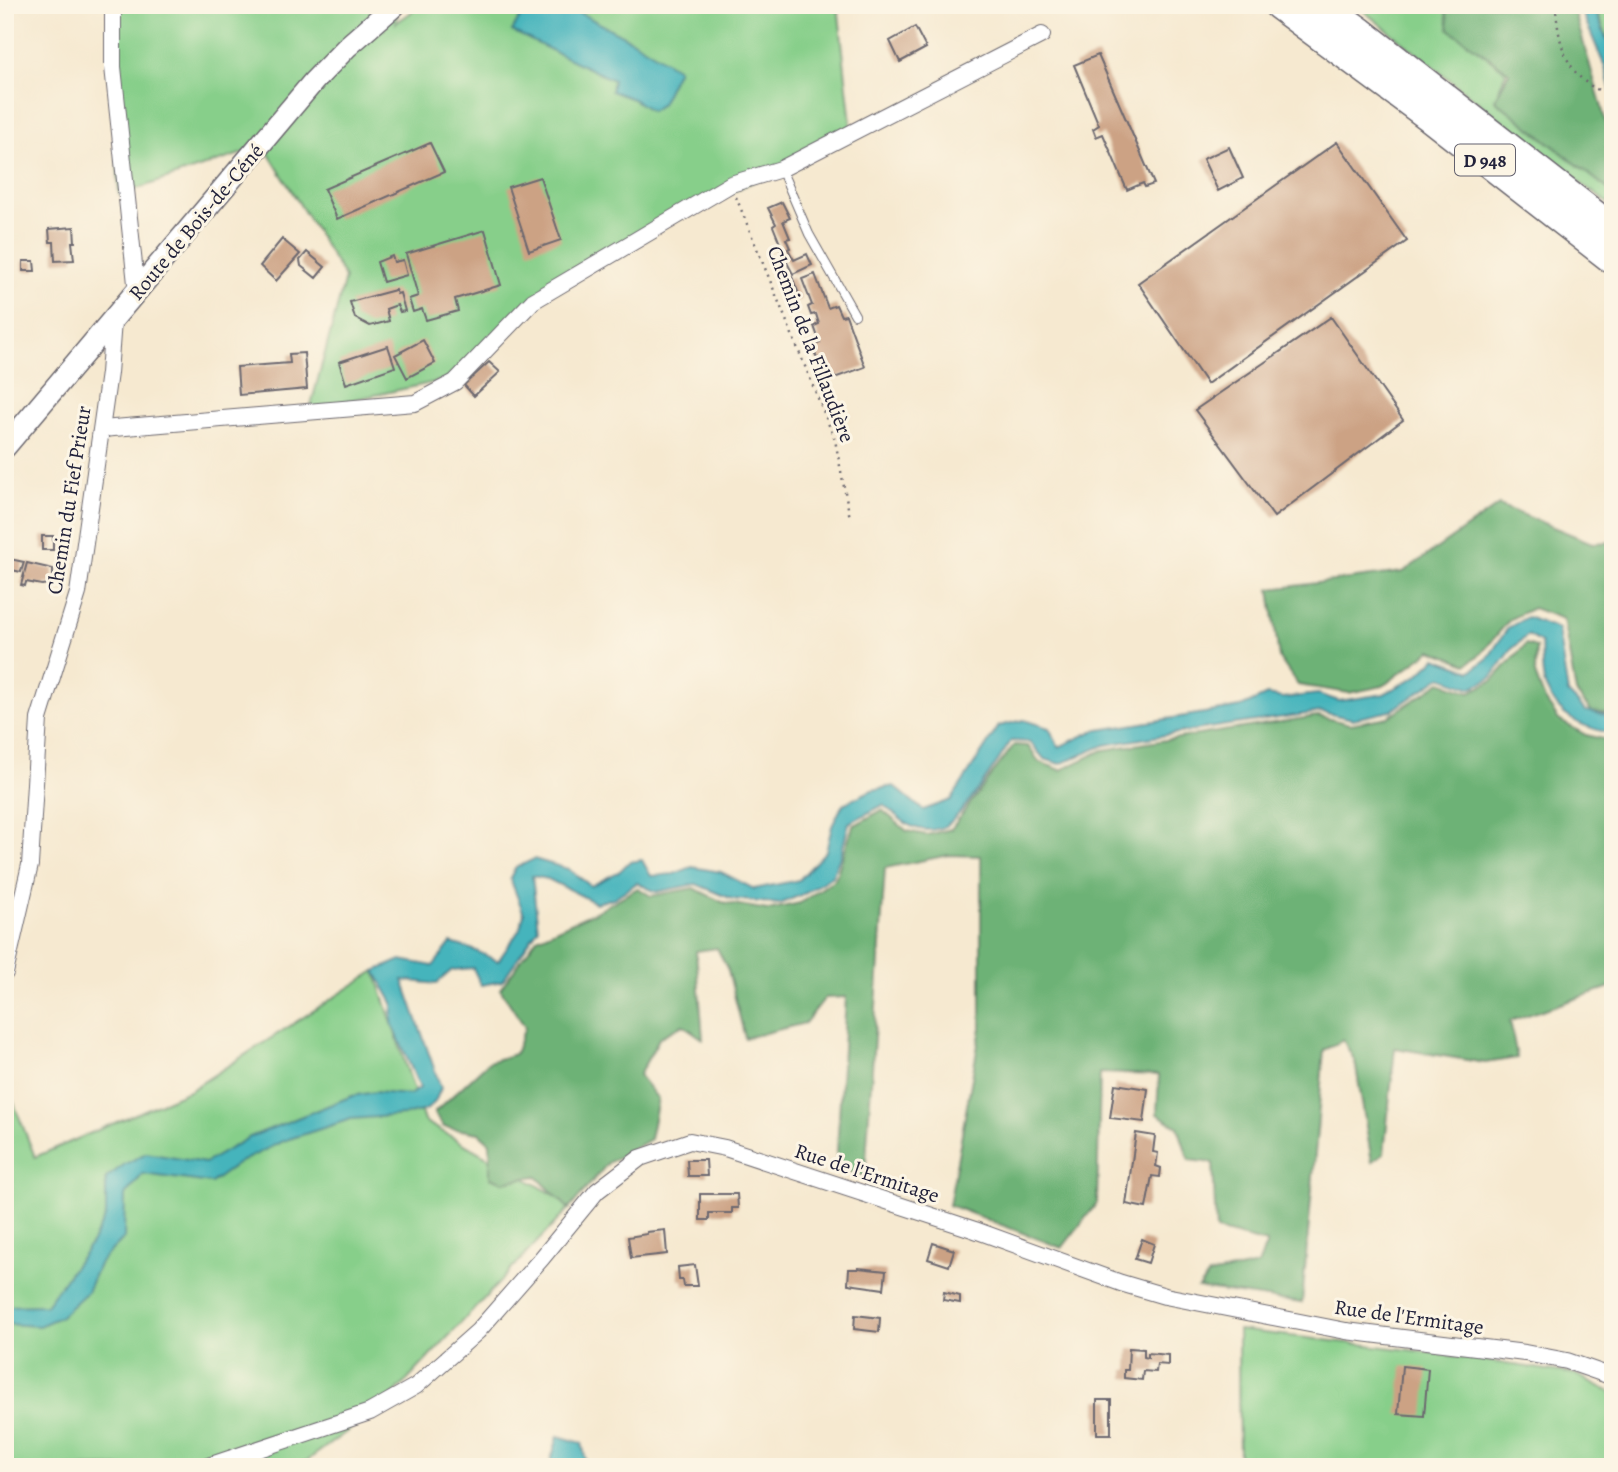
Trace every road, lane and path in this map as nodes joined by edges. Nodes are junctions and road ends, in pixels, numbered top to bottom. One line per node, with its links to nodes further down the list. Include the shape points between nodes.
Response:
1 (113, 5): 12 (street, via 113,67)
2 (395, 5): 12 (street, Route de Bois-de-Céné, via 314,81)
3 (1278, 5): 11 (highway, D 948)
4 (1324, 5): 10 (highway, D 948)
5 (1555, 5): 7 (path, via 1560,41 1573,71 1594,88)
6 (1042, 35): 8 (street)
7 (1611, 94)
8 (781, 169): 9 (street); 13 (lane, via 809,234)
9 (731, 184): 15 (street, via 533,301 455,382 415,404); 17 (path, Chemin de la Fillaudière, via 835,440)
10 (1613, 229)
11 (1613, 260)
12 (136, 293): 14 (street, Route de Bois-de-Céné)
13 (855, 315)
14 (113, 321): 15 (street, Chemin du Fief Prieur); 16 (street, Route de Bois-de-Céné)
15 (102, 429): 18 (street, Chemin du Fief Prieur, via 78,593 39,719 30,865)
16 (5, 447)
17 (850, 518)
18 (5, 973)
19 (1613, 1377): 20 (street, Rue de l'Ermitage, via 1525,1353 1346,1331 1166,1296 725,1148 690,1141 640,1158 597,1191 478,1331 416,1386 370,1412)
20 (205, 1467)

